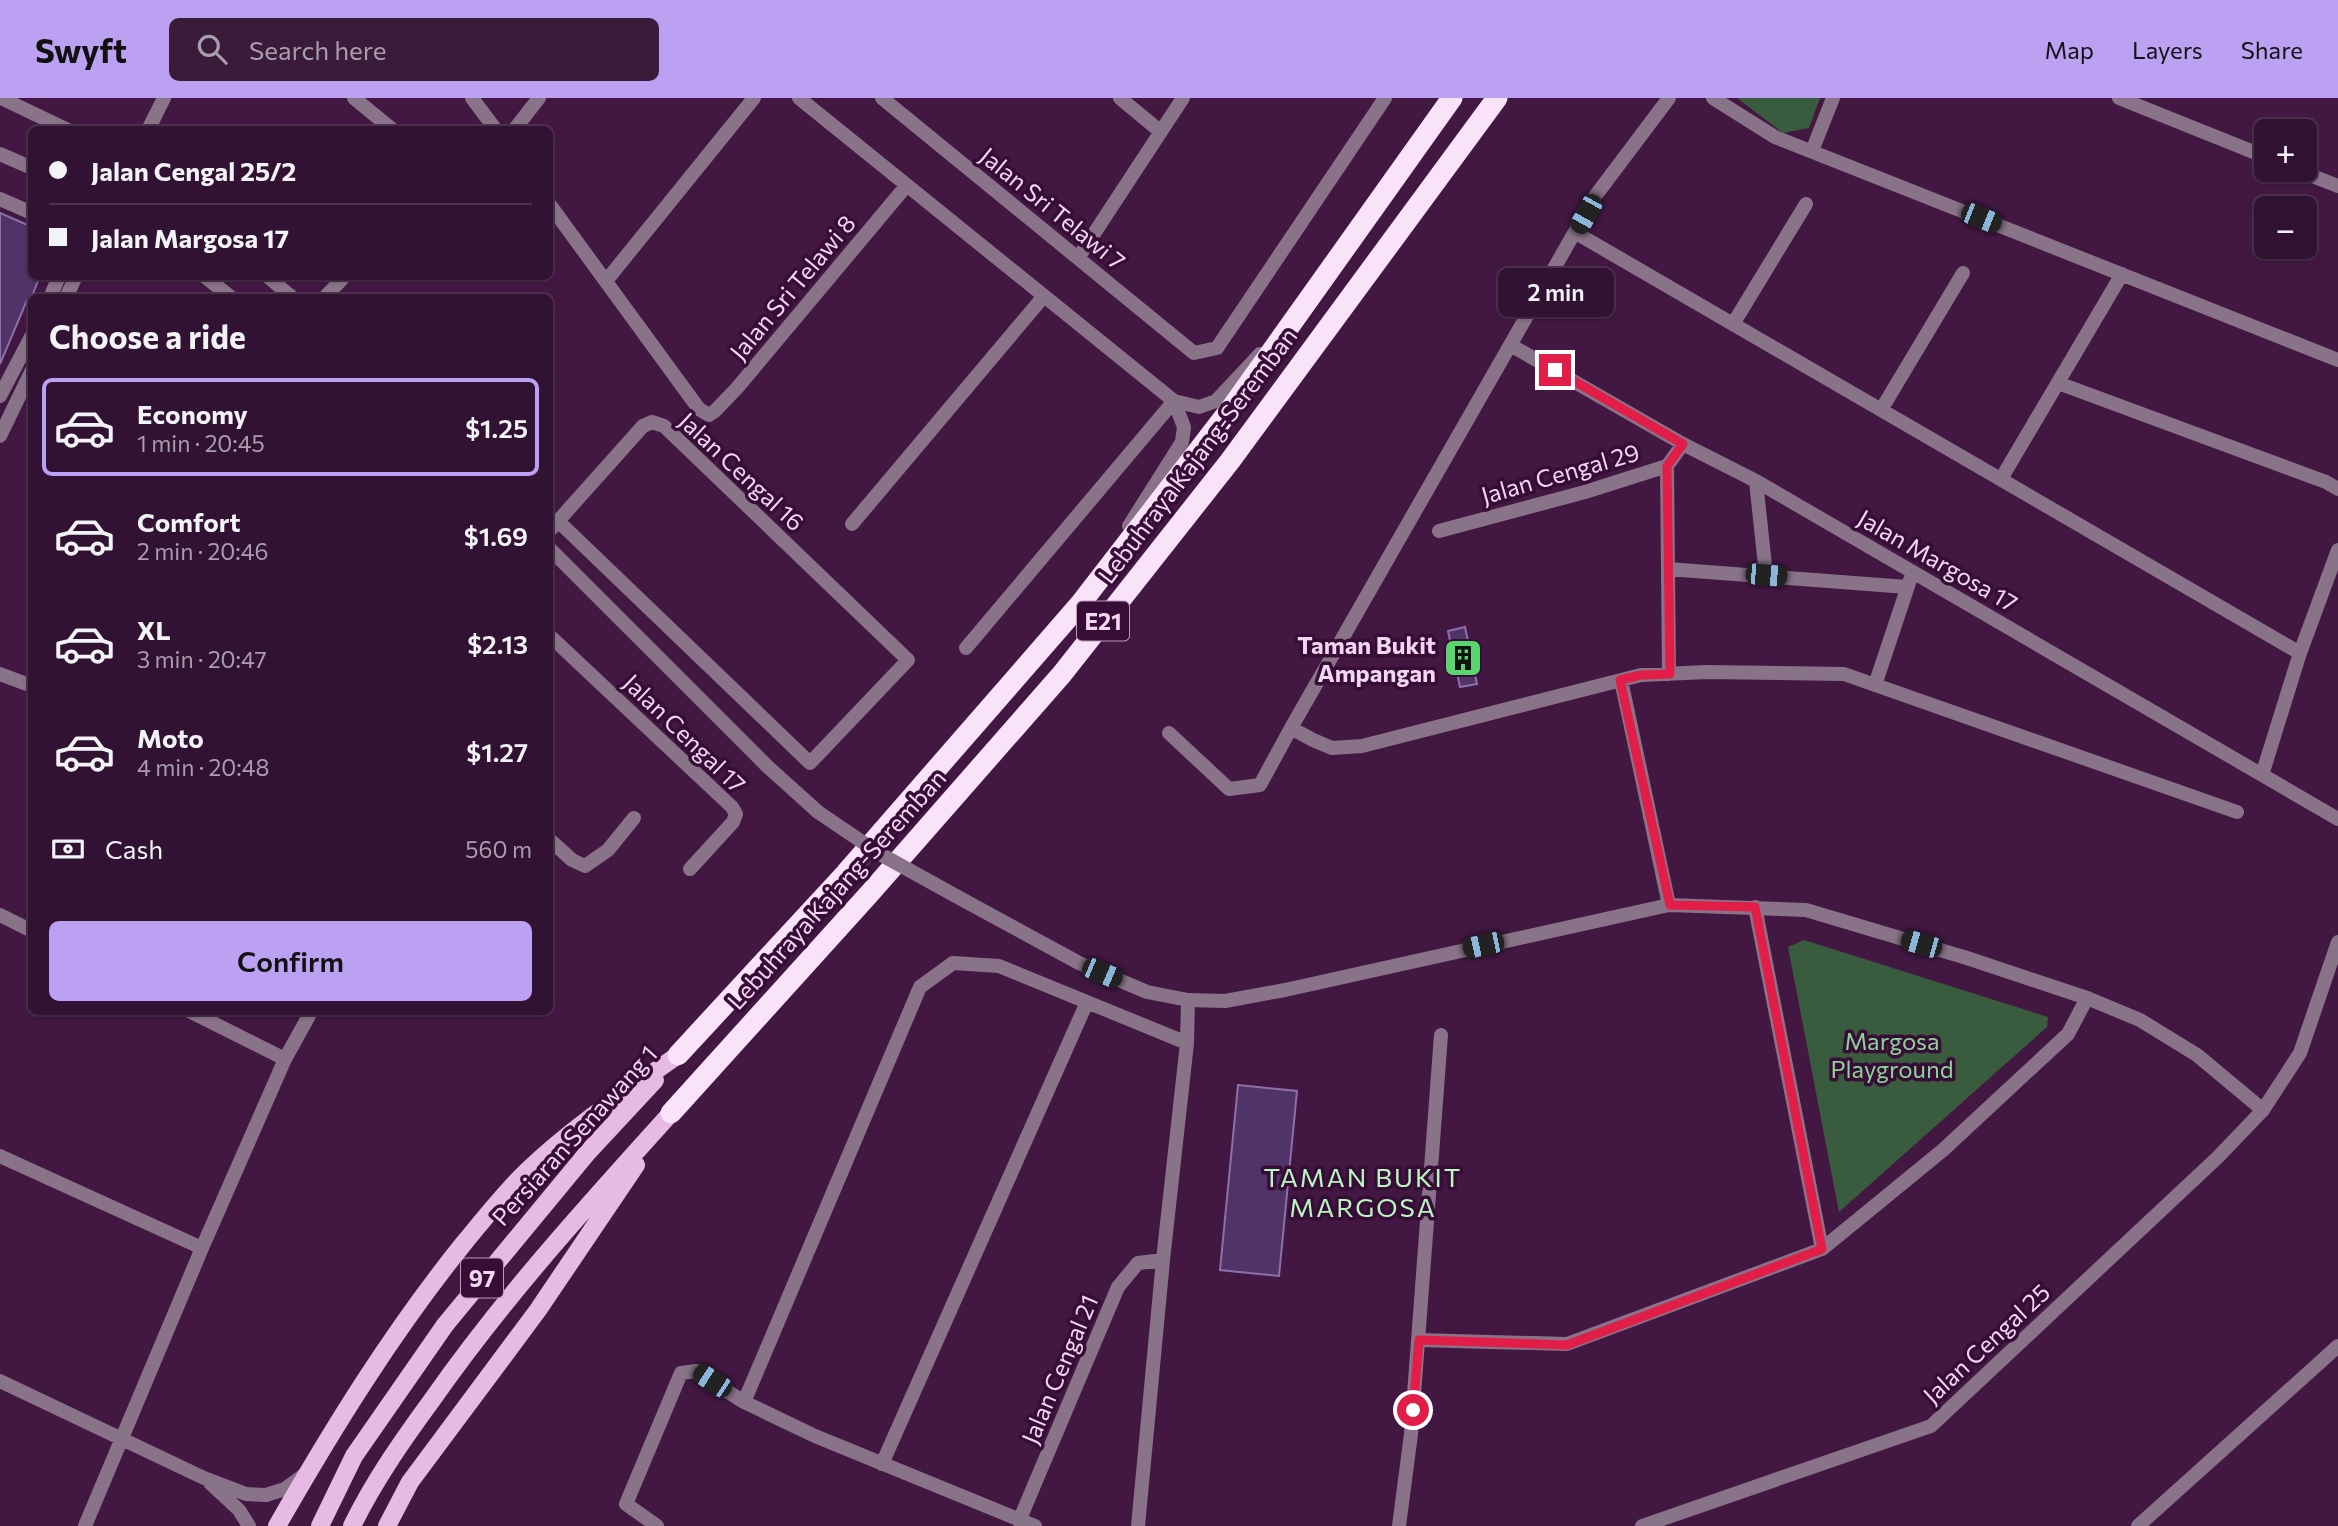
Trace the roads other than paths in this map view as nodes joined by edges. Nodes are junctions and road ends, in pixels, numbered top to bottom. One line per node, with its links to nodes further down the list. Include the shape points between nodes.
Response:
1 (1, 98): 18 (street)
2 (164, 98): 19 (street)
3 (354, 98): 20 (street)
4 (472, 98): 21 (street)
5 (539, 98): 22 (street)
6 (754, 98): 42 (street)
7 (799, 98): 29 (street)
8 (882, 98): 36 (street, Jalan Sri Telawi 7)
9 (1120, 98): 23 (street)
10 (1183, 98): 23 (street)
11 (1385, 98): 36 (street, Jalan Sri Telawi 7, via 1217,348 1194,353)
12 (1451, 98): 47 (highway, Lebuhraya Kajang-Seremban / E21)
13 (1497, 98): 102 (highway, Lebuhraya Kajang-Seremban / E21, via 1238,450 1062,674)
14 (1669, 98): 35 (street, via 1597,195)
15 (1713, 98): 24 (street, via 1775,136)
16 (1833, 98): 24 (street)
17 (2119, 98): 25 (street)
18 (60, 126)
19 (150, 126)
20 (388, 126)
21 (493, 126)
22 (516, 126)
23 (1161, 131): 36 (street)
24 (1812, 151): 38 (street)
25 (2254, 152)
26 (0, 154): 27 (street)
27 (28, 166)
28 (2317, 178): 30 (street)
29 (907, 185): 42 (street, Jalan Sri Telawi 8, via 737,388 709,415 699,409); 46 (street)
30 (2338, 186)
31 (0, 199): 34 (street)
32 (1806, 204): 48 (street)
33 (553, 209): 42 (street)
34 (28, 211)
35 (1576, 233): 48 (street); 50 (street)
36 (1077, 258)
37 (1963, 272): 56 (street)
38 (2122, 274): 51 (street); 53 (street)
39 (209, 280): 43 (street)
40 (272, 280): 44 (street)
41 (341, 280): 45 (street)
42 (606, 281)
43 (227, 294)
44 (288, 294)
45 (328, 294)
46 (1044, 296): 55 (street); 63 (street)
47 (1303, 309): 55 (street, via 1216,401 1199,407); 70 (highway, Lebuhraya Kajang-Seremban / E21)
48 (1732, 324): 56 (street)
49 (28, 343): 54 (street)
50 (1512, 346): 58 (street, Jalan Margosa 17); 79 (street)
51 (2338, 360)
52 (28, 378): 57 (street)
53 (2058, 383): 60 (street); 62 (street)
54 (0, 396)
55 (1174, 401): 70 (street, via 1184,427 1182,442); 72 (street)
56 (1881, 410): 60 (street)
57 (0, 436)
58 (1683, 444): 59 (street, Jalan Cengal 29); 61 (street, Jalan Margosa 17)
59 (1667, 466): 65 (street, Jalan Cengal 29); 68 (street)
60 (2001, 479): 73 (street)
61 (1755, 481): 69 (street); 81 (street, Jalan Margosa 17)
62 (2338, 489)
63 (852, 524)
64 (554, 526): 64 (street, Jalan Cengal 16, via 810,763 908,660 663,426 652,422 643,426)
65 (1439, 531)
66 (2338, 550): 73 (street)
67 (553, 553): 93 (street, bridge, via 818,812 880,854 1079,963 1147,992)
68 (1668, 569): 69 (street); 75 (street)
69 (1766, 575): 78 (street, via 1908,584)
70 (1081, 603): 99 (highway, Lebuhraya Kajang-Seremban / E21, via 846,873)
71 (553, 639): 86 (street, Jalan Cengal 17, via 732,807 736,814 733,822)
72 (966, 648)
73 (2300, 653): 81 (street)
74 (0, 674): 77 (street)
75 (1670, 674): 76 (street); 78 (street, via 1844,674)
76 (1620, 680): 79 (street, via 1362,746 1332,748); 87 (street)
77 (28, 684)
78 (1875, 685): 82 (street)
79 (1292, 728): 80 (street, via 1260,785 1229,789)
80 (1169, 733)
81 (2262, 775): 84 (street, Jalan Margosa 17)
82 (2237, 812)
83 (634, 818): 85 (street, via 608,850 585,866)
84 (2338, 819)
85 (553, 843)
86 (690, 869)
87 (1670, 905): 88 (street); 93 (street, via 1285,990 1225,1001)
88 (1755, 907): 92 (street, via 1806,910); 105 (street)
89 (0, 915): 90 (street)
90 (28, 929)
91 (2338, 942): 101 (street, Jalan Cengal 25, via 2300,1053)
92 (2087, 998): 101 (street, via 2140,1020 2197,1055); 105 (street, via 2068,1034 1942,1150)
93 (1188, 1000): 98 (street)
94 (1087, 1002): 98 (street); 110 (street, via 999,966 953,963 920,987); 112 (street)
95 (197, 1015): 100 (street)
96 (309, 1015): 100 (street)
97 (1441, 1035): 107 (street)
98 (1187, 1042): 106 (street)
99 (678, 1055): 113 (main road, via 594,1114 526,1172 482,1221 428,1287); 120 (main road, Persiaran Senawang 1 / 97, via 588,1152 445,1325 354,1456)
100 (285, 1059): 104 (street)
101 (2263, 1110): 128 (street, Jalan Cengal 25, via 1931,1426)
102 (671, 1113): 115 (main road, via 538,1310); 121 (main road, 97, via 549,1248 471,1344 382,1470)
103 (0, 1156): 104 (street)
104 (202, 1248): 111 (street)
105 (1822, 1249): 107 (street, via 1567,1345)
106 (1163, 1260): 116 (street, Jalan Cengal 21, via 1138,1263 1118,1287); 126 (street)
107 (1419, 1340): 127 (street)
108 (2338, 1346): 129 (street)
109 (0, 1381): 111 (street)
110 (744, 1402): 112 (street); 124 (street, via 696,1371 681,1373 626,1504)
111 (123, 1438): 114 (street); 117 (street)
112 (882, 1464): 116 (street)
113 (307, 1473): 114 (street, via 285,1489 266,1495 246,1494); 119 (main road)
114 (204, 1478): 118 (street, via 239,1510)
115 (410, 1482): 122 (main road); 123 (street)
116 (1019, 1521): 125 (street)
117 (85, 1526)
118 (249, 1526)
119 (278, 1526)
120 (320, 1526)
121 (352, 1526)
122 (387, 1526)
123 (392, 1526)
124 (657, 1526)
125 (1035, 1526)
126 (1138, 1526)
127 (1399, 1526)
128 (1642, 1526)
129 (2138, 1526)

